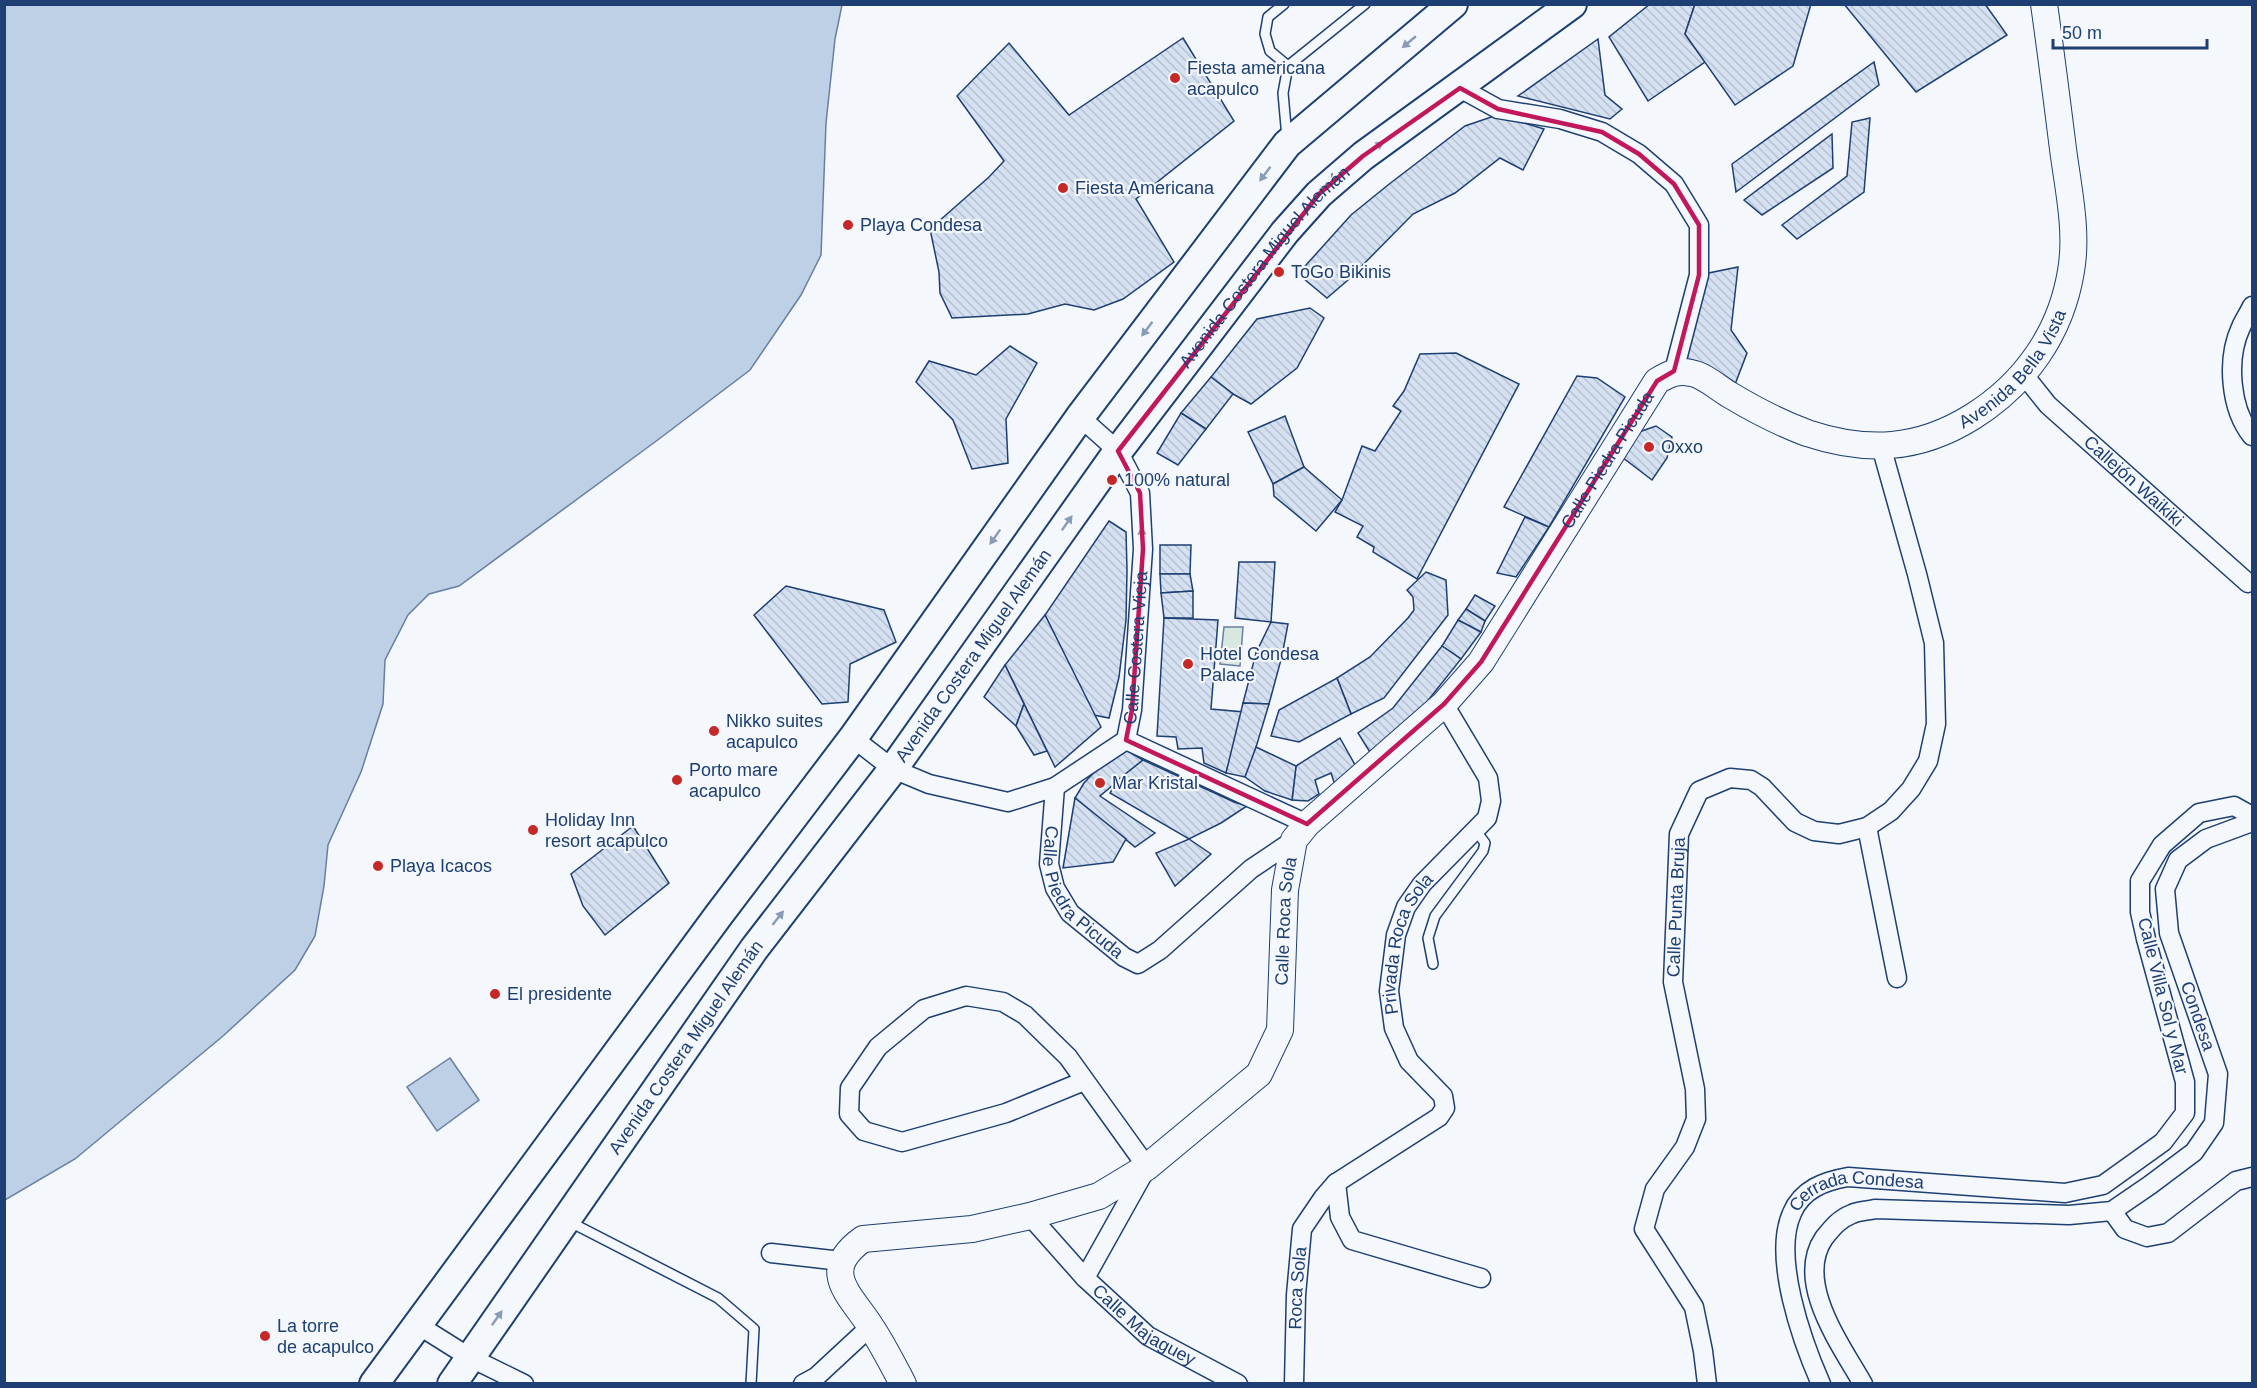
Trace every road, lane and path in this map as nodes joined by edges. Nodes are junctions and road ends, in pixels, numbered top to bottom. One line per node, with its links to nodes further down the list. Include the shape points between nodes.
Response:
1 (1284, 4): 6 (lane, via 1268,18 1265,34 1270,51)
2 (1365, 4): 6 (lane)
3 (1453, 4): 8 (main road, one-way to 8)
4 (1572, 4): 7 (main road, Avenida Costera Miguel Alemán)
5 (2044, 4): 11 (main road, Avenida Bella Vista, via 2073,227 2072,270 2062,307)
6 (1288, 66): 8 (lane, via 1283,93)
7 (1460, 88): 10 (street, via 1498,109 1560,119 1602,132 1639,154 1674,184 1699,225 1699,275); 15 (main road, Avenida Costera Miguel Alemán, one-way to 7, via 1285,232 1319,194 1363,156)
8 (1287, 144): 12 (main road, one-way to 12)
9 (2253, 306): 13 (street, via 2240,329 2232,367 2234,399 2244,426)
10 (1674, 371): 14 (main road, Avenida Bella Vista, via 1693,373 1762,414 1806,432 1846,444); 17 (main road, Calle Piedra Picuda, via 1657,381 1480,662)
11 (2024, 375): 14 (main road, Avenida Bella Vista, via 1991,405 1960,424 1918,442); 16 (street, Callejón Waikiki, via 2048,405)
12 (1080, 417): 15 (street, Calle Costera Vieja); 18 (main road, one-way to 18)
13 (2253, 436)
14 (1881, 447): 24 (street, Calle Punta Bruja, via 1934,643 1936,724 1928,761 1911,789 1891,811)
15 (1118, 451): 19 (street, Calle Costera Vieja, one-way to 15, via 1132,710 1143,549 1140,493); 20 (main road, Avenida Costera Miguel Alemán, one-way to 15)
16 (2248, 583)
17 (1444, 704): 25 (street, Privada Roca Sola, via 1488,778 1491,801 1487,818); 26 (main road, Calle Piedra Picuda)
18 (853, 738): 20 (street, Calle Costera Vieja); 42 (main road)
19 (1126, 740): 21 (street, Calle Costera Vieja); 26 (street)
20 (893, 769): 21 (street, Calle Costera Vieja, via 929,784 1008,802); 37 (main road, Avenida Costera Miguel Alemán, one-way to 20, via 754,949)
21 (1055, 787): 26 (street, Calle Piedra Picuda, via 1049,864 1055,888 1070,913 1138,964 1160,950 1251,869)
22 (2253, 816): 33 (street, Calle Villa Sol y Mar, via 2234,806 2199,813 2162,845 2140,881 2140,912 2185,1082 2185,1113 2163,1142)
23 (2253, 822): 35 (street, Condesa, via 2206,839 2178,860 2165,889 2169,933 2218,1074 2214,1123 2194,1152)
24 (1867, 827): 28 (street); 53 (street, Calle Punta Bruja, via 1839,834 1814,831 1795,822 1762,787 1750,780 1730,778 1699,791 1679,834 1673,982 1695,1089 1696,1119 1685,1147 1655,1189 1644,1229 1694,1307)
25 (1476, 831): 27 (lane, via 1485,843 1483,852 1435,916 1428,938); 32 (street, Privada Roca Sola, via 1422,884 1406,907 1396,935 1389,991 1394,1028 1409,1061 1443,1096 1445,1108 1439,1117)
26 (1300, 832): 30 (main road, Calle Roca Sola, via 1285,890 1280,1030 1259,1074)
27 (1433, 964)
28 (1897, 978)
29 (1084, 1081): 29 (street, via 1068,1057 1025,1015 1003,1002 966,996 924,1009 878,1047 850,1088 849,1114 864,1131 902,1142 1006,1113); 30 (street)
30 (1147, 1167): 36 (main road, Calle Roca Sola, via 1099,1196); 40 (street, Calle Majaguey)
31 (2253, 1177): 35 (street, via 2236,1182 2168,1233 2147,1237 2125,1229)
32 (1336, 1183): 34 (street, Privada Roca Sola); 41 (street, via 1340,1217 1352,1240)
33 (2103, 1185): 54 (street, Cerrada Condesa, via 2065,1193 1848,1177 1827,1180 1807,1192 1792,1212 1785,1240 1791,1297)
34 (1323, 1198): 52 (street, Roca Sola, via 1302,1229)
35 (2112, 1210): 55 (street, Cerrada Condesa, via 2069,1215 1875,1209 1852,1214 1834,1225 1821,1244 1814,1266 1816,1286 1829,1326)
36 (1030, 1216): 39 (main road, Calle Roca Sola, via 972,1229 863,1239); 40 (street, Calle Majaguey)
37 (565, 1220): 44 (main road, Avenida Costera Miguel Alemán, one-way to 37); 48 (lane, via 718,1298 754,1329)
38 (771, 1252): 39 (street)
39 (841, 1261): 43 (main road, via 840,1276 848,1296)
40 (1085, 1278): 51 (street, Calle Majaguey, via 1148,1336)
41 (1481, 1278)
42 (418, 1325): 44 (street); 45 (main road)
43 (871, 1326): 49 (street, via 816,1377); 50 (main road)
44 (469, 1357): 46 (main road, Avenida Costera Miguel Alemán); 47 (street)
45 (374, 1383)
46 (452, 1383)
47 (524, 1383)
48 (751, 1383)
49 (803, 1383)
50 (903, 1383)
51 (1238, 1383)
52 (1294, 1383)
53 (1707, 1383)
54 (1821, 1383)
55 (1863, 1383)

